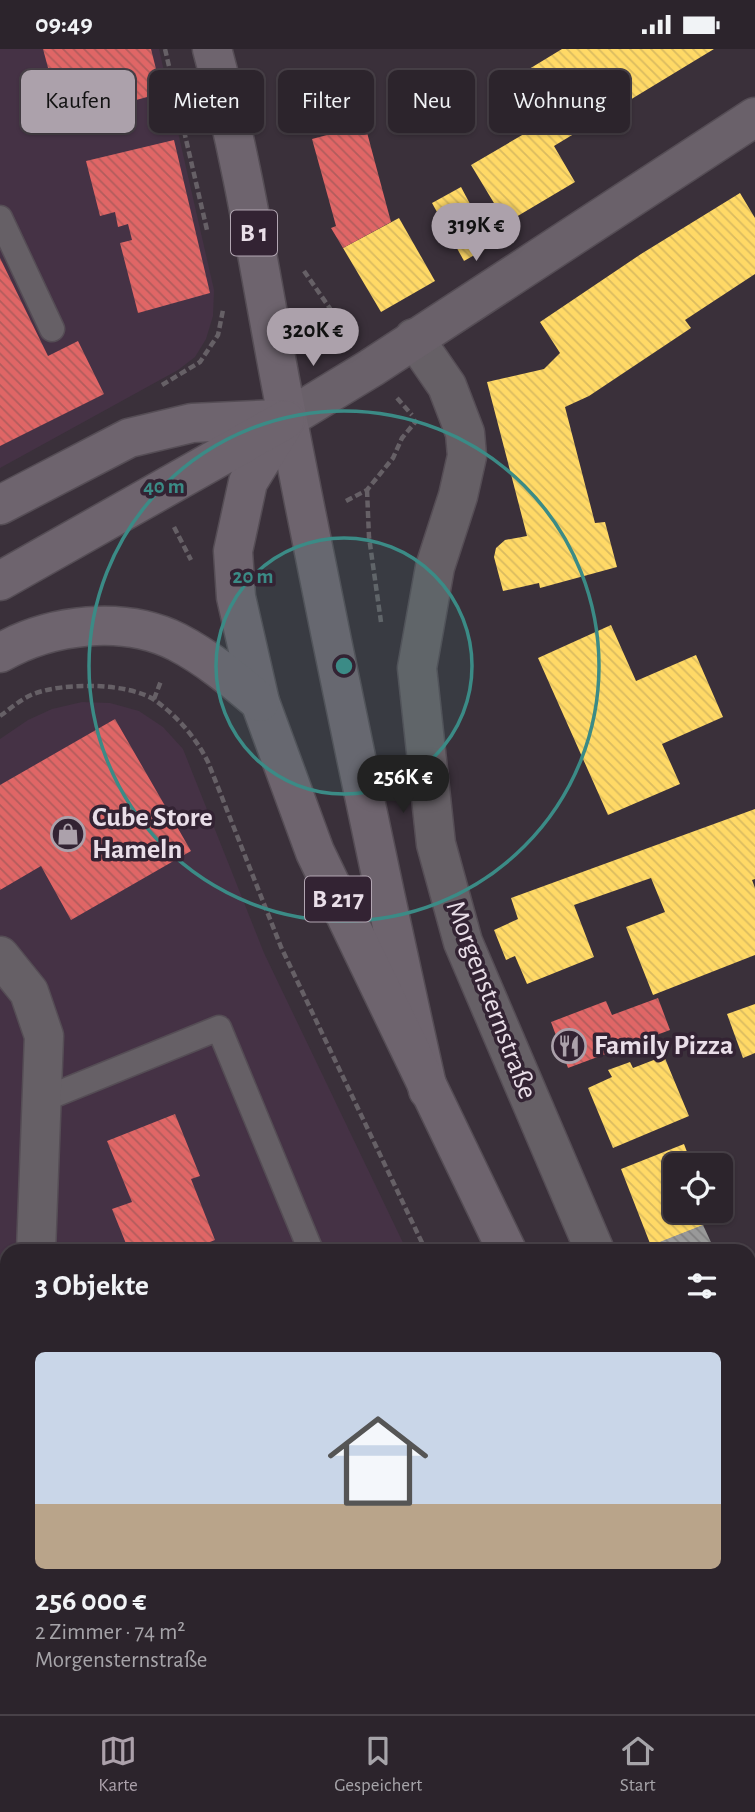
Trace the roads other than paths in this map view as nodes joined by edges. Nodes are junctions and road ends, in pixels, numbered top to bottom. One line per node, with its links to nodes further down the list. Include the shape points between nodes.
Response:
1 (212, 49): 6 (main road, B 1, via 237,144)
2 (755, 117): 5 (main road)
3 (0, 218): 4 (lane)
4 (52, 329)
5 (414, 338): 6 (main road); 17 (street, Morgensternstraße, via 446,386 465,433 467,456 435,567 417,668 436,844 463,942)
6 (287, 419): 7 (main road, via 192,423 129,438); 8 (main road); 10 (main road, B 217, via 248,482 233,551 236,597); 12 (main road, B 217)
7 (0, 505)
8 (0, 581)
9 (0, 653): 10 (main road, via 57,630 98,626 147,630 216,666)
10 (260, 702): 12 (main road, B 217, via 315,852)
11 (0, 956): 13 (street, via 29,992 44,1036)
12 (428, 1090): 16 (main road, B 217)
13 (42, 1100): 14 (street); 15 (lane, via 219,1028)
14 (36, 1244)
15 (308, 1244)
16 (505, 1244)
17 (592, 1244)

